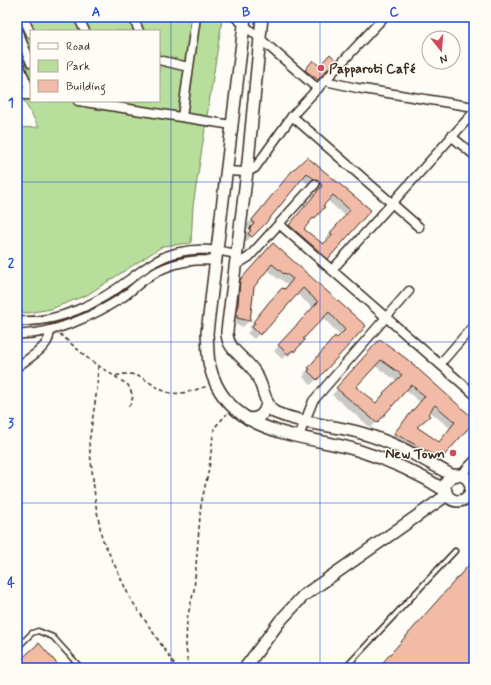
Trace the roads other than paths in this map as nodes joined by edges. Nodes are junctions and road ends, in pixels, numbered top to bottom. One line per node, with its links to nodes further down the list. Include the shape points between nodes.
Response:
1 (23, 17): 11 (street)
2 (78, 17): 9 (street)
3 (133, 17): 10 (street)
4 (196, 17): 16 (street)
5 (262, 17): 12 (street)
6 (384, 17): 17 (street)
7 (241, 19): 12 (street); 28 (street)
8 (17, 30): 15 (street)
9 (84, 30)
10 (139, 30)
11 (30, 32)
12 (259, 38): 19 (street); 32 (street)
13 (17, 60): 20 (street)
14 (160, 60): 16 (street)
15 (30, 61)
16 (188, 67): 27 (street)
17 (325, 81): 19 (street); 24 (street)
18 (17, 83): 21 (street, via 24,95)
19 (318, 89): 26 (street)
20 (30, 92)
21 (30, 94)
22 (474, 98): 24 (street)
23 (84, 102): 27 (street)
24 (471, 106)
25 (474, 112): 29 (street)
26 (292, 116): 32 (street, via 259,163 252,171); 34 (street)
27 (182, 117): 28 (street)
28 (232, 125): 31 (street)
29 (451, 136): 30 (street); 34 (street)
30 (474, 155)
31 (226, 171): 32 (street); 37 (street)
32 (247, 172): 38 (street)
33 (315, 184): 35 (street)
34 (391, 205): 36 (street); 39 (street)
35 (279, 224): 38 (street, via 249,258); 39 (street)
36 (419, 227)
37 (217, 256): 38 (street); 42 (street, via 196,249 170,254 152,262 118,287 72,312 46,320); 44 (street, via 169,266 152,274 105,308); 50 (street, via 207,334 210,366 222,393 234,408)
38 (237, 259): 49 (street, via 227,337 230,347 259,377)
39 (332, 270): 41 (street)
40 (409, 291): 41 (street)
41 (386, 318): 46 (street); 51 (street, via 318,395)
42 (17, 321)
43 (474, 326): 46 (street)
44 (52, 330): 45 (street); 47 (street, via 47,343)
45 (17, 334)
46 (440, 364): 48 (street)
47 (17, 367)
48 (474, 394)
49 (267, 403): 50 (street, via 266,410 261,416); 51 (street, via 274,412)
50 (248, 419): 52 (street, via 266,428)
51 (304, 421): 52 (street); 54 (street, via 361,433 391,443)
52 (299, 436): 56 (street, via 393,462)
53 (474, 461): 54 (street)
54 (457, 476): 55 (street, via 465,477); 56 (street, via 446,482)
55 (472, 486): 57 (street)
56 (446, 493): 57 (street, via 455,500); 61 (street, via 303,596 275,626)
57 (469, 501)
58 (455, 551): 62 (lane)
59 (17, 648): 60 (lane, via 32,633 38,631 53,637)
60 (81, 668)
61 (245, 668)
62 (345, 668)

